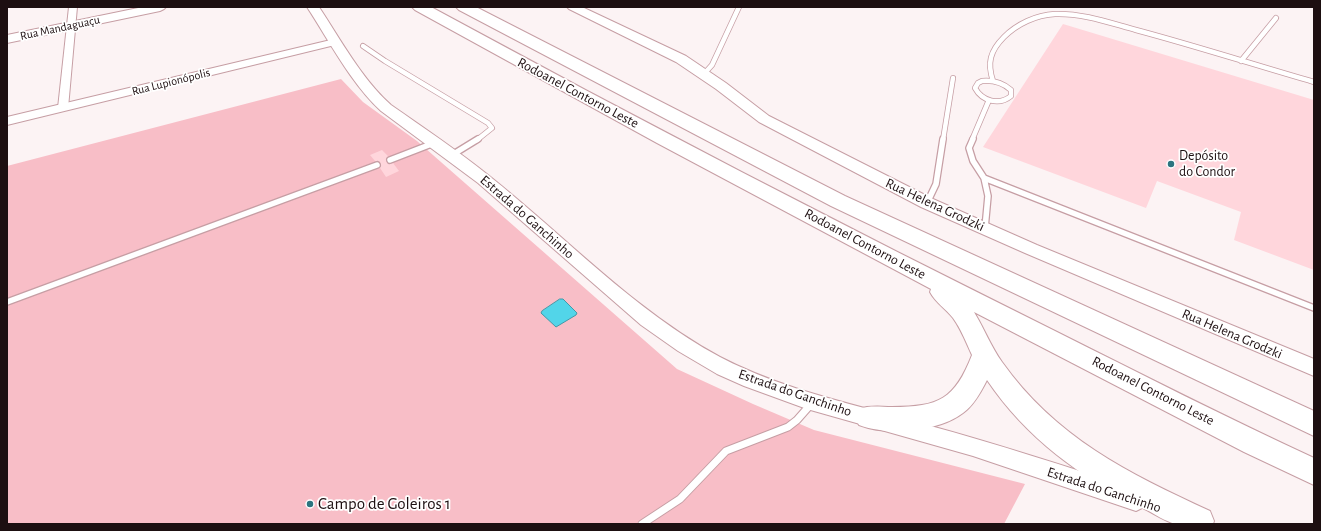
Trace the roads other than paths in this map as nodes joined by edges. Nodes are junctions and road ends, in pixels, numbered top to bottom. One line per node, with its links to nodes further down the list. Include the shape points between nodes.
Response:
1 (73, 7): 9 (street)
2 (160, 7): 9 (main road, Rua Mandaguaçu)
3 (313, 7): 11 (main road, Estrada do Ganchinho)
4 (420, 7): 28 (highway, Rodoanel Contorno Leste)
5 (464, 7): 35 (highway, Rodoanel Contorno Leste, via 838,201)
6 (573, 7): 14 (main road, Rua Helena Grodzki, via 660,48)
7 (738, 7): 14 (lane, via 712,65)
8 (1276, 18): 13 (lane)
9 (72, 26): 10 (main road, Rua Mandaguaçu); 19 (street)
10 (7, 39)
11 (335, 42): 19 (street, Rua Lupionópolis); 21 (main road, Estrada do Ganchinho, via 375,98)
12 (363, 46): 22 (lane, via 488,123 492,128 487,134 463,146)
13 (1241, 61): 16 (lane, via 1152,34 1086,18 1053,14 1019,25 1007,33 992,50 988,64); 17 (lane)
14 (703, 75): 26 (main road, Rua Helena Grodzki, via 764,119)
15 (952, 78): 26 (lane, via 936,184)
16 (993, 81): 18 (lane, via 982,81 975,88 979,95); 18 (lane, via 1008,87 1012,93 1005,101)
17 (1314, 82)
18 (989, 100): 25 (lane, via 969,148 973,161)
19 (63, 108): 20 (street, Rua Lupionópolis)
20 (7, 121)
21 (435, 143): 22 (main road, Estrada do Ganchinho); 23 (lane)
22 (452, 155): 33 (main road, Estrada do Ganchinho, via 624,301 673,339 726,368 774,389)
23 (390, 160)
24 (377, 165): 29 (lane)
25 (984, 178): 27 (lane, via 988,196); 30 (lane)
26 (927, 203): 27 (main road, Rua Helena Grodzki)
27 (985, 228): 32 (main road, Rua Helena Grodzki)
28 (835, 229): 31 (highway, via 952,300 972,326); 36 (highway, Rodoanel Contorno Leste)
29 (7, 302)
30 (1314, 308)
31 (984, 354): 34 (highway, via 971,389 946,411 912,419); 37 (highway, via 1030,415 1073,452 1126,485)
32 (1314, 368)
33 (814, 402): 34 (main road, Estrada do Ganchinho); 38 (lane, via 788,427 726,451 680,499)
34 (868, 417): 37 (main road, Estrada do Ganchinho)
35 (1314, 424)
36 (1314, 472)
37 (1205, 522)
38 (642, 524)

